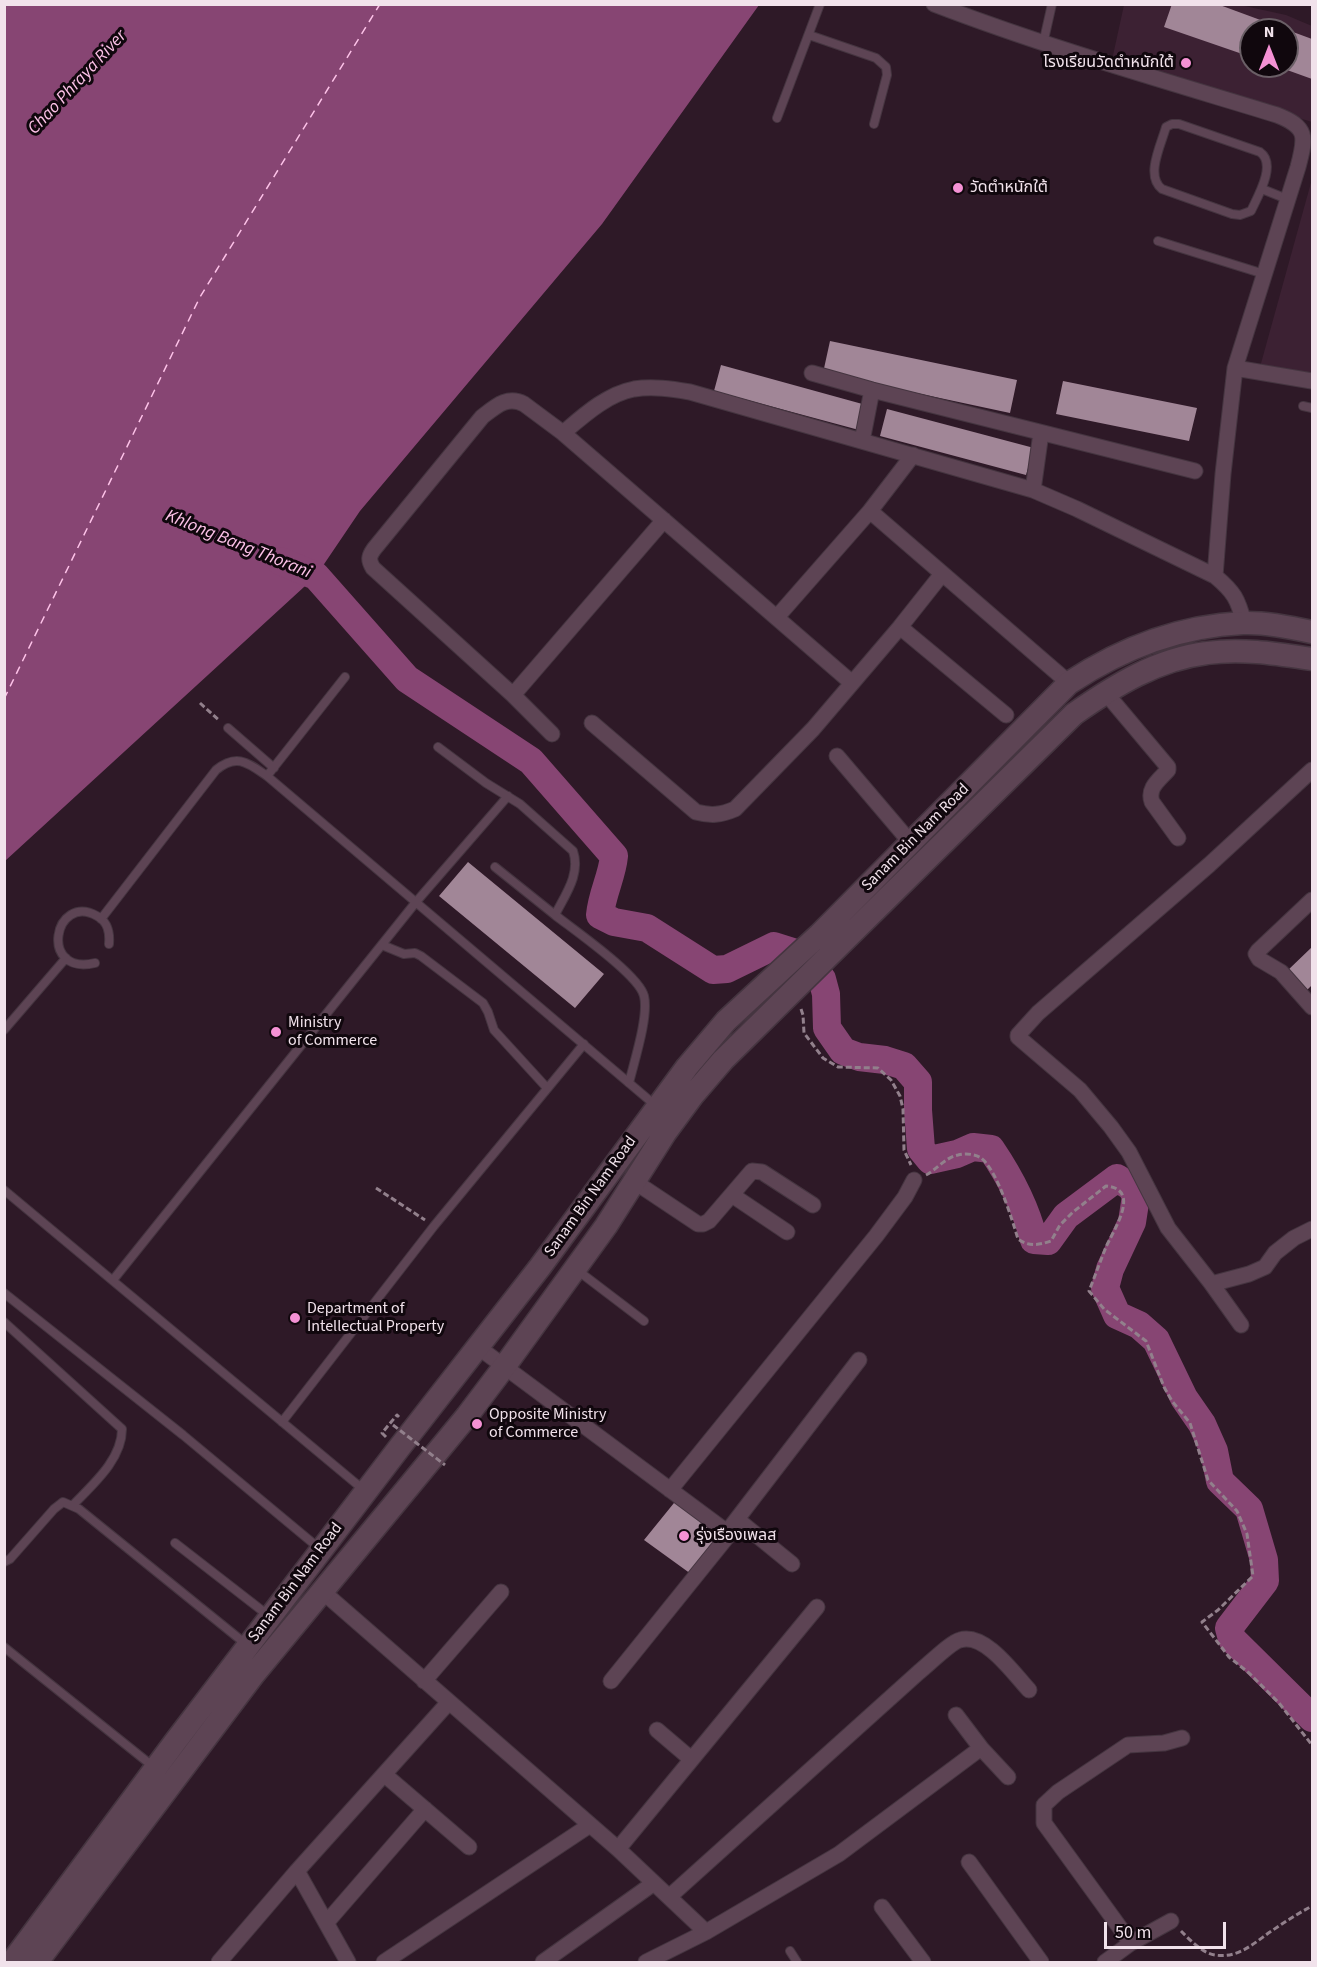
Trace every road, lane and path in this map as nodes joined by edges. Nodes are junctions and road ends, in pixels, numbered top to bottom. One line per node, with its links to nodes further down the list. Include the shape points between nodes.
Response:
1 (820, 4): 4 (lane)
2 (934, 4): 5 (street)
3 (1052, 4): 5 (lane)
4 (809, 35): 6 (lane); 7 (lane, via 876,58 886,67)
5 (1043, 44): 9 (street, via 1293,121 1303,140)
6 (777, 118)
7 (874, 124)
8 (1262, 189): 8 (lane, via 1251,211 1240,215 1157,186 1154,175 1166,127 1179,124 1260,152 1268,161); 9 (lane)
9 (1287, 199): 11 (street)
10 (1158, 241): 11 (lane)
11 (1264, 274): 12 (street)
12 (1234, 368): 14 (street); 27 (street)
13 (812, 373): 15 (street)
14 (1312, 381)
15 (872, 390): 19 (street); 20 (street)
16 (1303, 406): 17 (lane)
17 (1312, 408)
18 (563, 433): 20 (street, via 614,396 633,389 658,388 690,392); 25 (street); 37 (street, via 517,401 499,403 482,417 370,555 373,568)
19 (1041, 433): 22 (street); 23 (street)
20 (862, 441): 21 (street)
21 (913, 455): 23 (street); 24 (street)
22 (1195, 471)
23 (1033, 490): 27 (street)
24 (870, 511): 26 (street); 28 (street)
25 (664, 520): 28 (street); 37 (street)
26 (942, 574): 30 (street); 35 (street)
27 (1215, 576): 29 (street, via 1239,601)
28 (777, 617): 34 (street)
29 (1244, 623): 31 (main road, Sanam Bin Nam Road); 35 (main road, Sanam Bin Nam Road, via 1189,630 1137,645 1099,663)
30 (900, 627): 34 (street); 39 (street)
31 (1312, 632)
32 (1312, 659): 36 (main road, Sanam Bin Nam Road, via 1261,651 1206,652 1158,665)
33 (345, 677): 45 (lane)
34 (852, 683): 40 (street, via 735,809 721,814 696,812)
35 (1070, 683): 50 (main road, Sanam Bin Nam Road)
36 (1105, 692): 49 (street, via 1168,766 1150,789 1150,795); 56 (main road, Sanam Bin Nam Road, via 1074,714)
37 (513, 695): 42 (street)
38 (200, 703): 41 (path)
39 (1006, 715)
40 (592, 723)
41 (228, 728): 45 (lane)
42 (552, 734)
43 (438, 747): 48 (lane)
44 (837, 756): 50 (street)
45 (274, 768): 47 (lane)
46 (1312, 770): 79 (street, via 1018,1032 1018,1037 1080,1090 1126,1146 1168,1228)
47 (267, 776): 53 (lane); 55 (lane, via 238,761 226,762 216,770)
48 (508, 796): 53 (lane); 54 (lane, via 573,851 576,868)
49 (1178, 838)
50 (912, 843): 56 (main road, Sanam Bin Nam Road)
51 (495, 867): 54 (lane)
52 (1312, 900): 62 (street, via 1256,954 1281,972)
53 (416, 903): 58 (lane); 64 (lane)
54 (555, 915): 65 (lane, via 642,989 645,1011)
55 (101, 919): 57 (lane, via 107,926); 59 (lane, via 83,912 66,919 57,942)
56 (827, 943): 61 (main road, Sanam Bin Nam Road); 67 (main road, Sanam Bin Nam Road, via 787,965 726,1021)
57 (110, 944)
58 (382, 945): 66 (lane, via 421,956 483,1003 494,1030); 78 (lane)
59 (66, 958): 60 (lane, via 76,964); 63 (lane)
60 (94, 963)
61 (799, 987): 68 (path, via 804,1033 824,1058 838,1067 878,1068 891,1080 903,1109 904,1150); 69 (main road, Sanam Bin Nam Road, via 723,1060 693,1095)
62 (1312, 1007)
63 (4, 1030)
64 (584, 1044): 65 (lane); 66 (lane)
65 (628, 1083): 67 (lane)
66 (547, 1088): 74 (lane)
67 (657, 1106): 84 (main road, Sanam Bin Nam Road)
68 (914, 1180): 90 (street, via 869,1244); 112 (path, via 955,1155 979,1156 996,1180 1018,1239 1035,1245 1051,1241 1073,1212 1106,1186 1120,1191 1122,1216 1089,1291 1104,1309 1146,1341 1164,1387 1190,1423 1208,1480 1237,1511 1247,1534 1253,1576 1202,1622 1229,1657 1279,1703)
69 (635, 1182): 72 (street, via 698,1224 709,1221); 77 (main road, Sanam Bin Nam Road)
70 (376, 1188): 74 (path)
71 (4, 1190): 78 (lane)
72 (732, 1195): 73 (street, via 752,1171 762,1172); 76 (street)
73 (813, 1205)
74 (434, 1226): 87 (lane)
75 (1312, 1229): 79 (street, via 1275,1253 1265,1267)
76 (787, 1232)
77 (576, 1269): 81 (lane); 86 (main road, Sanam Bin Nam Road)
78 (113, 1280): 87 (lane)
79 (1211, 1282): 83 (street)
80 (4, 1293): 96 (lane)
81 (644, 1321)
82 (4, 1322): 92 (lane, via 122,1429 122,1440 107,1468)
83 (1240, 1325)
84 (478, 1347): 86 (street); 91 (main road, Sanam Bin Nam Road)
85 (859, 1360): 93 (street)
86 (504, 1367): 90 (street); 99 (main road, Sanam Bin Nam Road)
87 (282, 1422): 91 (lane)
88 (382, 1433): 89 (path, bridge, via 397,1415 393,1425)
89 (445, 1465)
90 (670, 1490): 94 (street)
91 (366, 1491): 96 (main road, Sanam Bin Nam Road)
92 (72, 1506): 97 (lane, via 63,1502 54,1509); 103 (lane)
93 (738, 1520): 94 (street); 98 (street)
94 (727, 1532): 106 (street, via 727,1537)
95 (175, 1543): 102 (lane)
96 (321, 1550): 102 (main road, Sanam Bin Nam Road)
97 (4, 1562)
98 (792, 1564)
99 (322, 1592): 105 (street); 135 (main road, Sanam Bin Nam Road, via 254,1674)
100 (501, 1592): 105 (street)
101 (817, 1607): 114 (street)
102 (270, 1617): 103 (main road, Sanam Bin Nam Road)
103 (249, 1646): 115 (main road, Sanam Bin Nam Road)
104 (4, 1647): 115 (lane)
105 (424, 1680): 108 (street)
106 (611, 1681)
107 (1029, 1690): 125 (street, via 989,1647 970,1639 958,1640)
108 (449, 1702): 116 (street); 119 (street)
109 (956, 1715): 113 (street)
110 (657, 1730): 114 (street)
111 (1182, 1738): 131 (street, via 1128,1745 1058,1792 1044,1806 1044,1823)
112 (1312, 1745)
113 (981, 1748): 117 (street); 130 (street, via 839,1854)
114 (691, 1759): 121 (street)
115 (156, 1768): 134 (main road, Sanam Bin Nam Road)
116 (385, 1775): 118 (street); 123 (street)
117 (1008, 1777)
118 (425, 1809): 120 (street); 129 (street)
119 (590, 1825): 121 (street); 137 (street)
120 (469, 1847)
121 (618, 1849): 124 (street)
122 (969, 1862): 142 (street)
123 (297, 1871): 129 (street); 136 (street)
124 (654, 1883): 125 (street); 138 (street)
125 (669, 1897): 130 (street)
126 (1312, 1906): 128 (path, via 1252,1947 1233,1955 1205,1951)
127 (882, 1907): 141 (street)
128 (1171, 1921): 131 (street)
129 (327, 1922): 133 (street)
130 (706, 1932): 139 (street)
131 (1131, 1943): 143 (street)
132 (790, 1951): 140 (lane)
133 (345, 1961)
134 (12, 1962)
135 (37, 1962)
136 (219, 1962)
137 (384, 1962)
138 (543, 1962)
139 (646, 1962)
140 (797, 1962)
141 (923, 1962)
142 (1041, 1962)
143 (1105, 1962)

